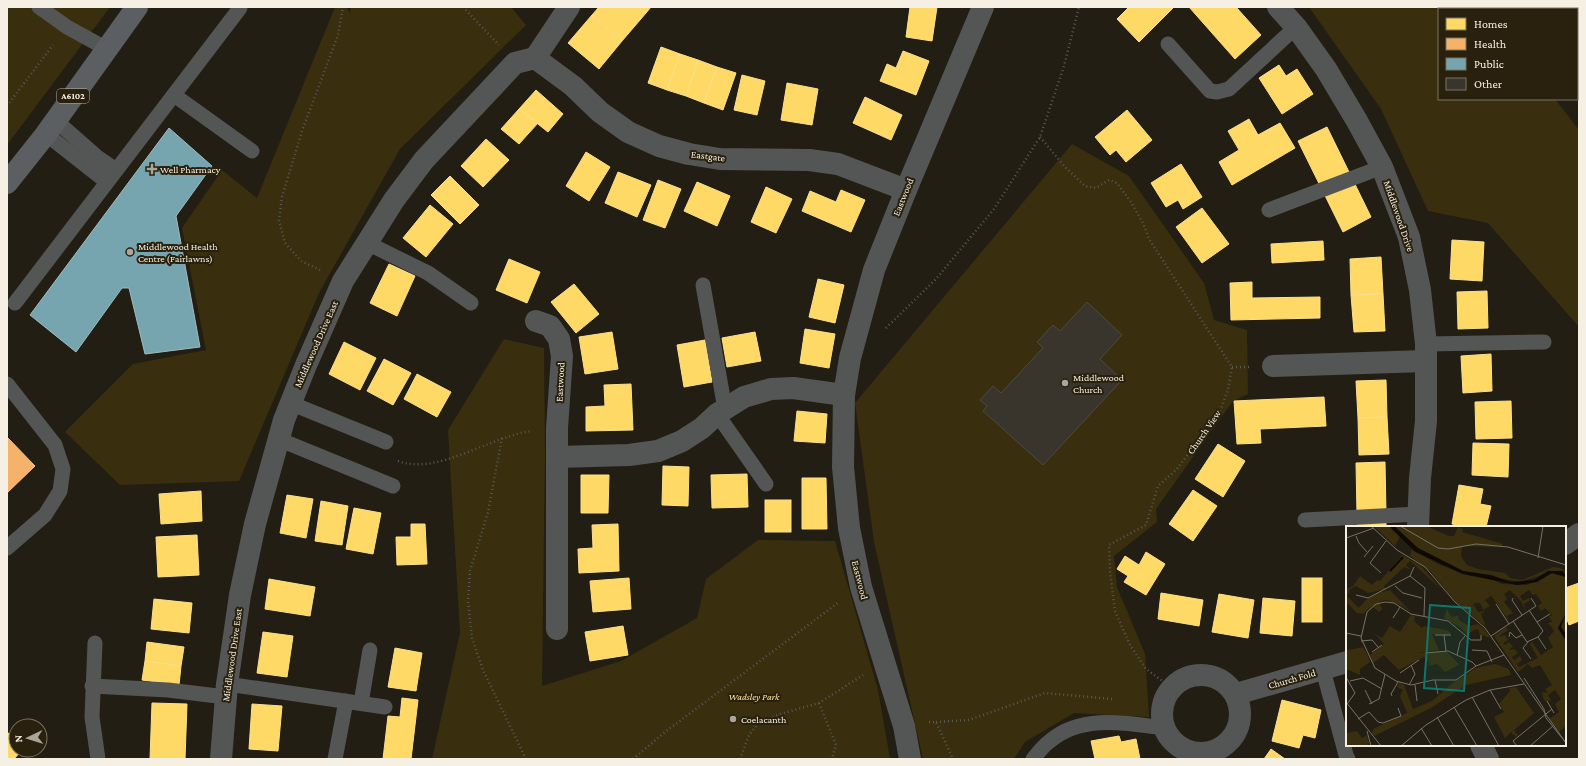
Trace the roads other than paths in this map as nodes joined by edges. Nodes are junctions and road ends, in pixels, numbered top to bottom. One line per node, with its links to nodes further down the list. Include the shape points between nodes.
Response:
1 (39, 7): 9 (lane, via 66,27)
2 (137, 7): 9 (main road, A6102)
3 (569, 7): 10 (street, Middlewood Drive East)
4 (983, 7): 18 (street, Eastwood)
5 (1278, 7): 7 (street, Middlewood Drive)
6 (240, 8): 11 (lane)
7 (1296, 27): 8 (lane, via 1229,89 1217,92 1210,91); 14 (street, Middlewood Drive, via 1326,69)
8 (1168, 44)
9 (107, 49): 12 (main road, A6102)
10 (525, 60): 18 (street, Eastgate, via 572,86 600,112 628,132 659,146 720,159 809,160 838,164); 20 (street, Middlewood Drive East, via 424,160 394,200)
11 (174, 95): 13 (lane); 15 (lane)
12 (51, 127): 15 (lane); 16 (lane); 17 (main road, A6102)
13 (252, 151)
14 (1382, 167): 19 (lane); 26 (street, Middlewood Drive, via 1409,237 1420,290)
15 (116, 170): 16 (lane)
16 (107, 182): 22 (lane)
17 (7, 183)
18 (906, 190): 29 (street, Eastwood, via 874,270 850,358)
19 (1269, 210)
20 (367, 243): 23 (lane, via 428,273); 30 (street, Middlewood Drive East, via 343,282)
21 (702, 285): 31 (lane)
22 (15, 303)
23 (471, 303)
24 (536, 321): 34 (street, Eastwood, via 550,326 559,339 562,356)
25 (1544, 342): 26 (lane)
26 (1425, 353): 27 (street); 38 (street, Middlewood Drive, via 1426,421)
27 (1273, 366)
28 (7, 384): 41 (lane, via 55,445 63,469 60,491 45,514)
29 (844, 395): 31 (street, via 793,388 771,389 744,397); 57 (street, Eastwood, via 843,467 849,528 861,587 904,726)
30 (290, 403): 32 (street, Middlewood Drive East); 33 (lane)
31 (721, 411): 34 (street, via 682,441 658,451 629,455); 35 (lane)
32 (278, 439): 36 (lane); 48 (street, Middlewood Drive East, via 255,524 240,595)
33 (386, 442)
34 (557, 457): 42 (street, Eastwood)
35 (766, 484)
36 (393, 486)
37 (1305, 520): 38 (lane)
38 (1418, 520)
39 (1579, 534): 40 (street)
40 (1566, 543)
41 (7, 548)
42 (557, 629)
43 (95, 643): 47 (lane)
44 (370, 650): 50 (lane)
45 (1346, 662): 46 (street, Church Fold)
46 (1323, 670): 49 (street, Church Fold); 59 (lane)
47 (92, 686): 48 (lane); 54 (lane, via 92,717)
48 (226, 691): 50 (lane); 55 (street, Middlewood Drive East)
49 (1236, 694): 52 (street, via 1218,678 1204,675 1187,678 1172,688 1163,704); 52 (street, via 1240,715 1238,726 1228,742 1211,752 1187,751 1178,746)
50 (354, 702): 51 (lane); 56 (lane)
51 (385, 707)
52 (1164, 728): 58 (lane, via 1099,722 1068,729 1050,740)
53 (1482, 746): 60 (street)
54 (98, 759)
55 (221, 759)
56 (335, 759)
57 (910, 759)
58 (1033, 759)
59 (1348, 759)
60 (1488, 759)

